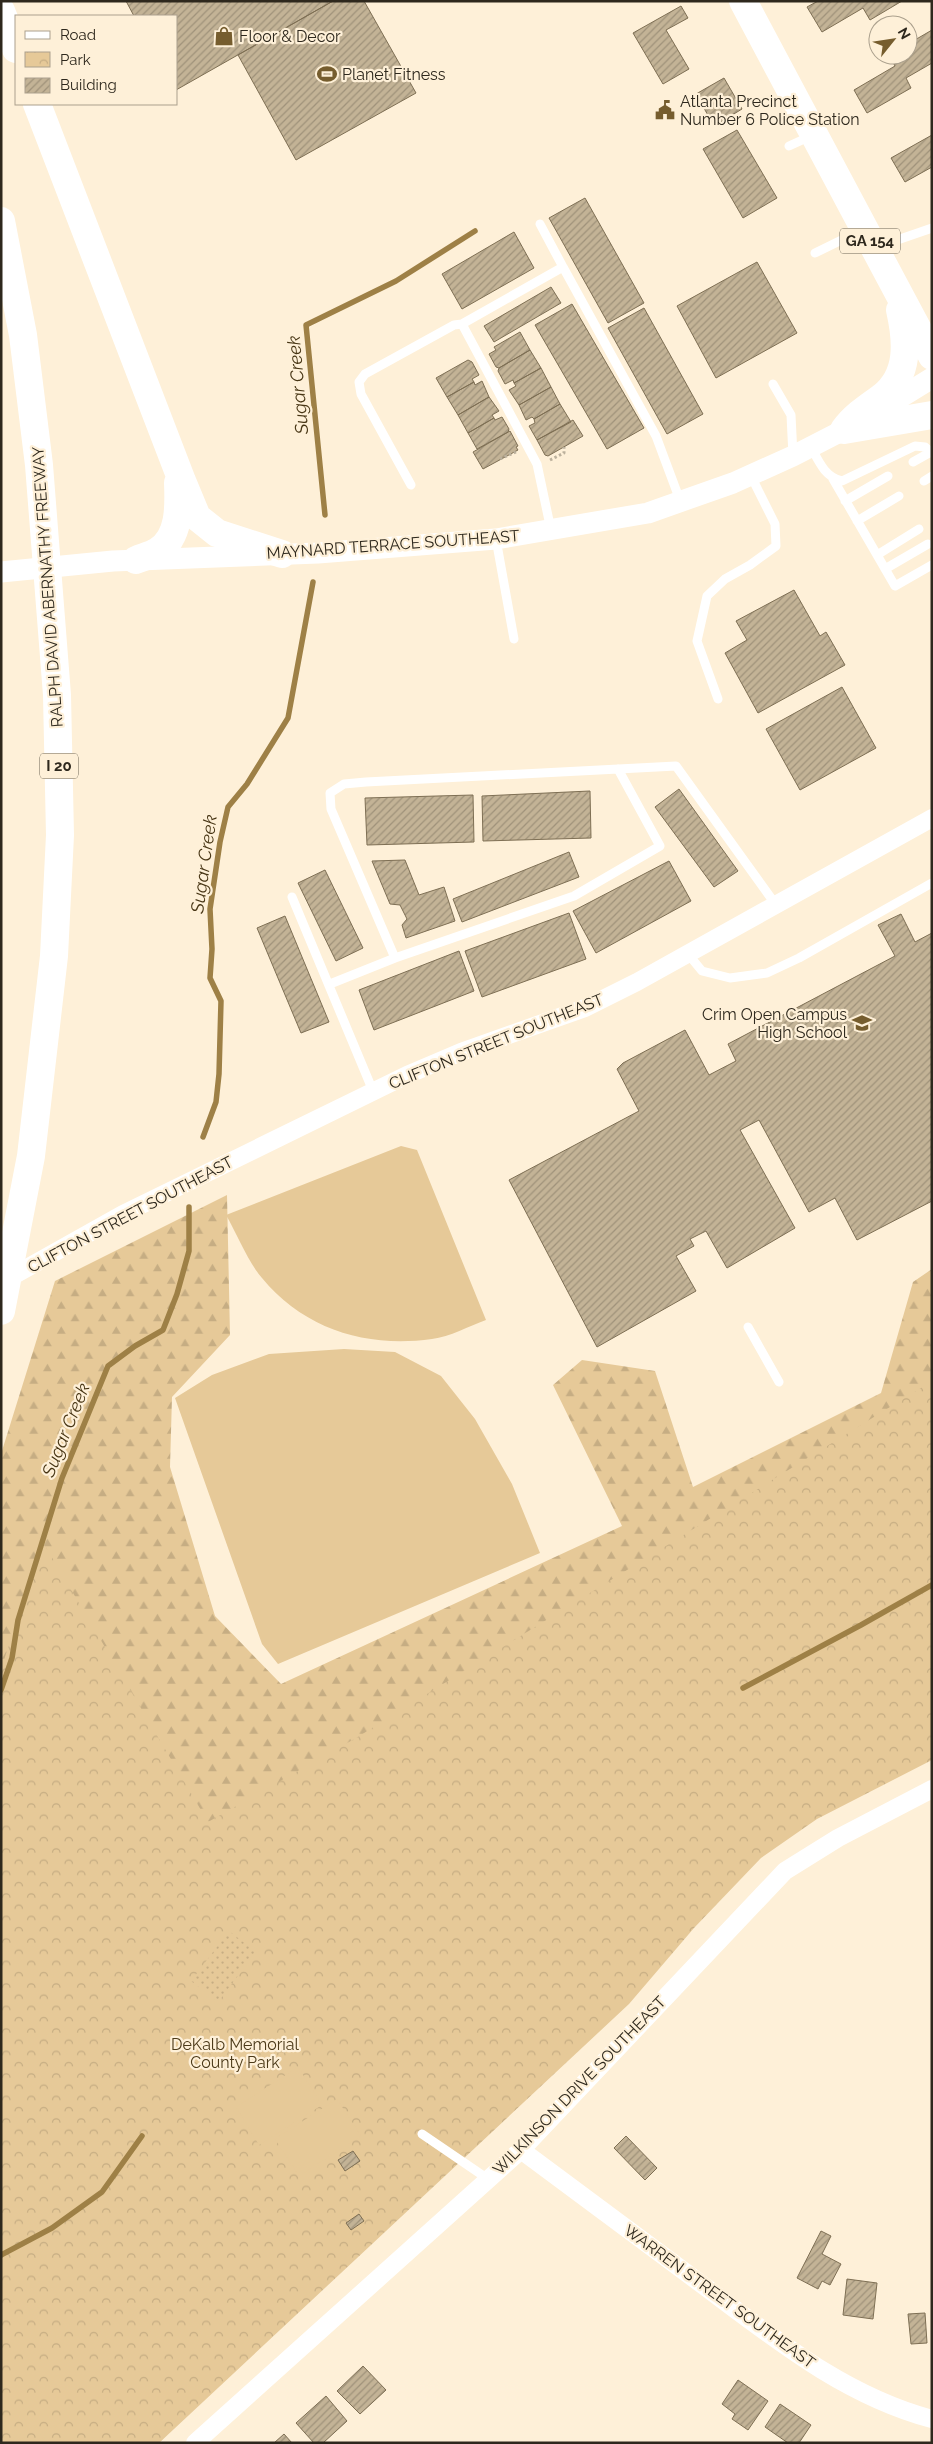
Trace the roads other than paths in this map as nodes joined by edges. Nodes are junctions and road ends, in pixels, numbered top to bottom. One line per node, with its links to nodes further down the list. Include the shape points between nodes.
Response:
1 (743, 1): 5 (main road, GA 154)
2 (1, 11): 3 (main road)
3 (15, 46)
4 (37, 105): 23 (main road)
5 (814, 134): 6 (lane); 10 (main road, GA 154)
6 (789, 146)
7 (1, 221): 54 (main road, RALPH DAVID ABERNATHY FREEWAY / I 20, via 23,335 39,465 58,695 60,835 54,956 31,1156)
8 (540, 224): 12 (lane)
9 (932, 228): 10 (lane)
10 (869, 238): 11 (lane); 13 (main road, GA 154)
11 (815, 253)
12 (563, 267): 14 (lane); 30 (lane, via 656,436)
13 (895, 287): 15 (main road, GA 154); 19 (main road, via 905,342 904,361 897,379 884,395 852,419)
14 (462, 324): 27 (lane, via 454,325 365,374 359,382 362,394); 33 (lane, via 538,466)
15 (932, 356)
16 (932, 378): 19 (street, MAYNARD TERRACE SOUTHEAST)
17 (773, 384): 20 (lane, via 791,415)
18 (932, 415): 19 (main road)
19 (844, 430): 20 (street, MAYNARD TERRACE SOUTHEAST)
20 (802, 452): 24 (street, MAYNARD TERRACE SOUTHEAST); 26 (lane)
21 (931, 453): 22 (lane); 26 (lane, via 925,447 915,446 853,478)
22 (913, 462)
23 (176, 465): 36 (main road, via 198,517 216,534); 38 (main road, via 179,505 171,537 159,551)
24 (751, 476): 30 (street, MAYNARD TERRACE SOUTHEAST); 43 (lane, via 776,524 776,546 725,579 707,596 696,641)
25 (888, 476): 29 (lane)
26 (833, 479): 29 (lane)
27 (411, 485)
28 (899, 496): 31 (lane)
29 (845, 501): 31 (lane)
30 (681, 503): 33 (street, MAYNARD TERRACE SOUTHEAST, via 648,513)
31 (857, 521): 37 (lane)
32 (919, 529): 37 (lane)
33 (551, 530): 34 (street, MAYNARD TERRACE SOUTHEAST)
34 (496, 539): 36 (street, MAYNARD TERRACE SOUTHEAST); 42 (lane)
35 (928, 544): 40 (lane)
36 (282, 554): 38 (street, MAYNARD TERRACE SOUTHEAST)
37 (877, 555): 40 (lane)
38 (125, 561): 41 (street, MAYNARD TERRACE SOUTHEAST)
39 (932, 565): 40 (lane, via 895,586)
40 (885, 569)
41 (1, 572)
42 (514, 639)
43 (718, 699)
44 (618, 769): 48 (lane, via 676,766); 50 (lane, via 660,846 574,896); 50 (lane, via 366,782 344,784 330,793 331,809)
45 (932, 818): 48 (street, CLIFTON STREET SOUTHEAST)
46 (932, 883): 49 (lane, via 767,973 730,978 702,971)
47 (292, 897): 51 (lane)
48 (776, 905): 49 (street, CLIFTON STREET SOUTHEAST)
49 (688, 954): 52 (street, CLIFTON STREET SOUTHEAST, via 585,1008 461,1052)
50 (395, 958): 51 (lane)
51 (330, 984): 52 (lane)
52 (373, 1091): 53 (street, CLIFTON STREET SOUTHEAST, via 123,1214)
53 (1, 1282)
54 (1, 1311)
55 (748, 1327): 56 (lane)
56 (779, 1382)
57 (932, 1789): 59 (street, WILKINSON DRIVE SOUTHEAST, via 838,1838 785,1871)
58 (422, 2134): 60 (lane)
59 (521, 2150): 60 (street, WILKINSON DRIVE SOUTHEAST); 61 (street, WARREN STREET SOUTHEAST, via 770,2335 840,2382 885,2405)
60 (488, 2179): 62 (street, WILKINSON DRIVE SOUTHEAST)
61 (932, 2419)
62 (195, 2443)

